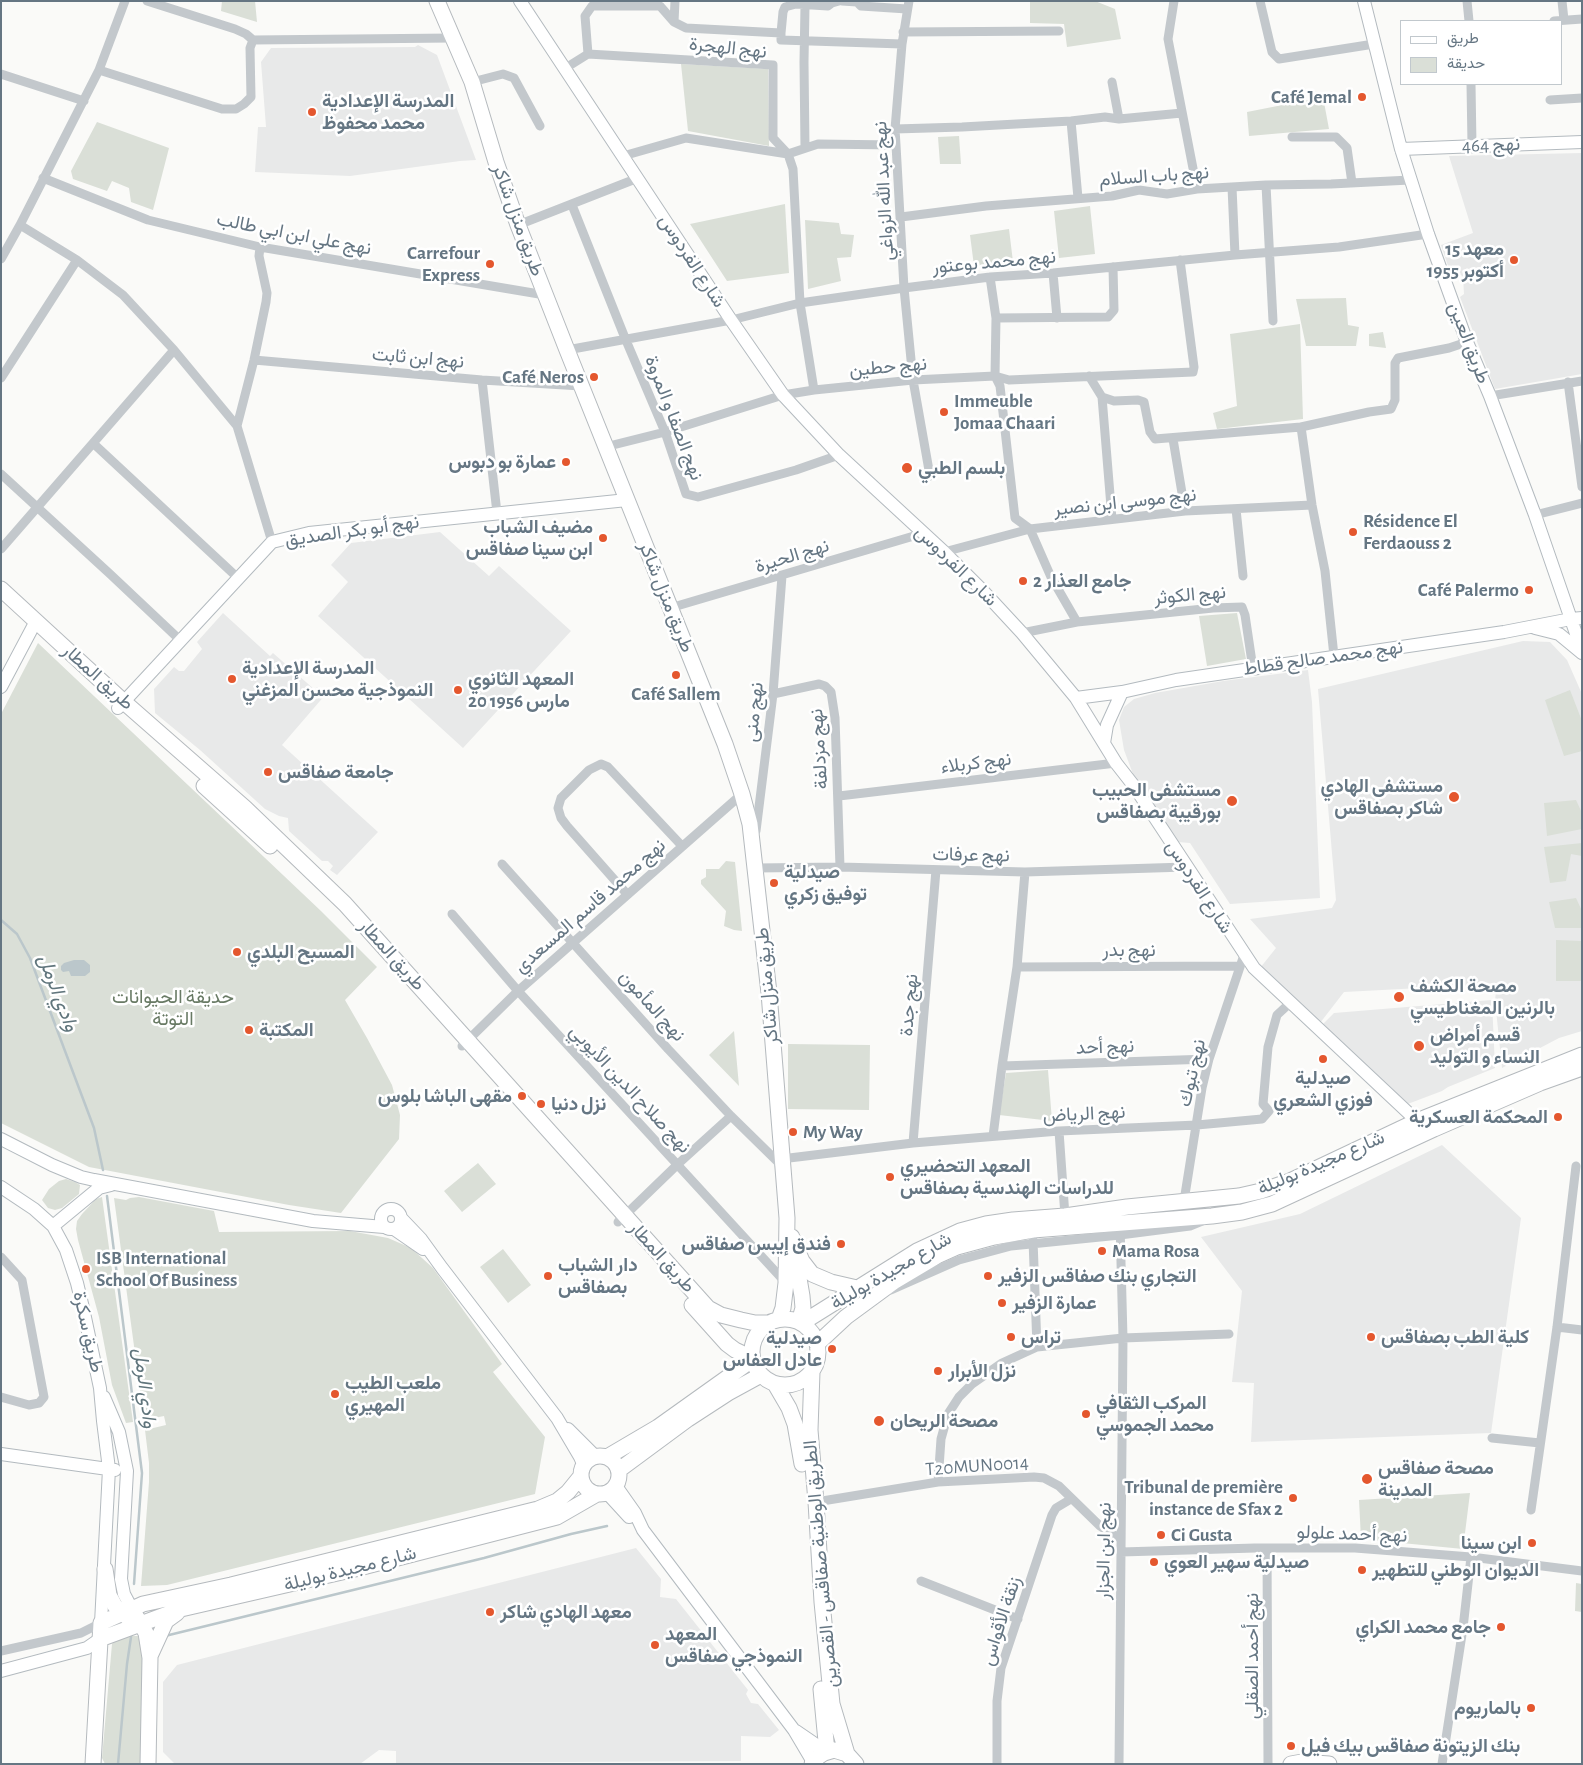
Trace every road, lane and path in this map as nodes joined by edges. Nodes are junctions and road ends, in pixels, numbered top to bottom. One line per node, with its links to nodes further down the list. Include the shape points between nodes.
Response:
1 (125, 1): 28 (street)
2 (147, 1): 22 (street, via 235,29)
3 (437, 1): 21 (main road, طريق منزل شاكر)
4 (520, 1): 27 (street, شارع الفردوس)
5 (675, 1): 17 (street)
6 (840, 1): 12 (street, via 828,6); 13 (street, via 857,2 861,6)
7 (1174, 1): 36 (street, via 1168,39)
8 (1260, 1): 25 (street, via 1272,52 1279,59)
9 (1364, 1): 25 (street, طريق العين)
10 (1467, 1): 14 (street)
11 (1562, 1): 15 (street)
12 (799, 4): 20 (street, via 785,7); 23 (street)
13 (908, 5): 19 (street, نهج عبد الله الزواغي)
14 (1469, 20)
15 (1564, 20): 16 (street)
16 (1582, 20)
17 (674, 22): 20 (street, via 686,28); 26 (street, via 660,6 592,6 585,16)
18 (1059, 31): 19 (street)
19 (903, 32): 24 (street, نهج عبد الله الزواغي)
20 (781, 33): 23 (street, via 781,40)
21 (452, 38): 22 (street); 30 (main road, طريق منزل شاكر)
22 (253, 40): 28 (street, via 250,48 251,97 236,109 222,109)
23 (804, 42): 24 (street); 45 (street)
24 (902, 44): 40 (street, نهج عبد الله الزواغي)
25 (1374, 44): 46 (street, طريق العين)
26 (588, 54): 27 (street); 47 (street, نهج الهجرة, via 773,65 773,138)
27 (564, 69): 48 (street, شارع الفردوس)
28 (99, 70): 35 (street)
29 (1, 74): 35 (street)
30 (472, 82): 39 (street, via 503,74 514,78); 60 (main road, طريق منزل شاكر)
31 (1112, 82): 37 (street)
32 (1471, 85): 44 (street)
33 (1582, 98): 34 (street)
34 (1550, 100)
35 (84, 101): 49 (street)
36 (1182, 113): 37 (street); 55 (street)
37 (1119, 119): 38 (street)
38 (1072, 121): 40 (street); 56 (street)
39 (540, 126)
40 (895, 128): 43 (street, نهج عبد الله الزواغي)
41 (1292, 137): 52 (street, via 1336,137 1347,148)
42 (1582, 142): 44 (street, نهج 464)
43 (896, 145): 45 (street, via 818,144); 58 (street, نهج عبد الله الزواغي)
44 (1472, 145): 46 (street, نهج 464)
45 (805, 148): 47 (street)
46 (1401, 148): 51 (street, طريق العين)
47 (788, 154): 48 (street, via 686,138); 73 (street, نهج الهجرة, via 793,169)
48 (623, 156): 50 (street, شارع الفردوس)
49 (43, 178): 59 (street); 62 (street, نهج علي ابن ابي طالب, via 148,220)
50 (638, 178): 57 (street); 76 (street, شارع الفردوس)
51 (1410, 180): 52 (street, نهج باب السلام); 61 (street, طريق العين)
52 (1352, 184): 53 (street, نهج باب السلام)
53 (1266, 185): 54 (street, نهج باب السلام); 63 (street)
54 (1232, 188): 55 (street, نهج باب السلام); 64 (street)
55 (1197, 189): 56 (street, نهج باب السلام, via 1167,194 1139,190)
56 (1078, 198): 58 (street, نهج باب السلام)
57 (572, 205): 60 (street); 78 (street, نهج الصفا و المروة)
58 (901, 217): 71 (street, نهج عبد الله الزواغي)
59 (20, 225): 65 (street); 66 (street)
60 (518, 225): 72 (main road, طريق منزل شاكر)
61 (1428, 234): 63 (street, نهج محمد بوعتور, via 1338,247); 79 (street, طريق العين)
62 (260, 247): 72 (street, نهج علي ابن ابي طالب); 82 (street, via 267,293)
63 (1271, 252): 64 (street, نهج محمد بوعتور); 77 (street)
64 (1235, 255): 67 (street, نهج محمد بوعتور)
65 (1, 259)
66 (77, 260): 80 (street, via 123,296); 85 (street)
67 (1180, 260): 68 (street, نهج محمد بوعتور); 84 (street, نهج حطين, via 1193,372)
68 (1112, 267): 69 (street, نهج محمد بوعتور); 75 (street, via 1114,310 1108,317)
69 (1053, 273): 70 (street, نهج محمد بوعتور); 75 (street)
70 (990, 276): 71 (street, نهج محمد بوعتور); 74 (street)
71 (904, 288): 73 (street, نهج محمد بوعتور); 87 (street, نهج عبد الله الزواغي)
72 (546, 296): 81 (main road, طريق منزل شاكر)
73 (800, 303): 76 (street, نهج محمد بوعتور); 91 (street, نهج الهجرة)
74 (996, 318): 75 (street); 83 (street)
75 (1057, 318)
76 (731, 320): 78 (street, نهج محمد بوعتور); 92 (street, شارع الفردوس)
77 (1273, 321)
78 (625, 338): 81 (street, نهج محمد بوعتور); 97 (street, نهج الصفا و المروة)
79 (1468, 342): 93 (street, طريق العين); 96 (street, via 1398,358 1395,363 1395,400 1391,409)
80 (174, 350): 95 (street); 99 (street)
81 (566, 350): 90 (main road, طريق منزل شاكر)
82 (254, 360): 86 (street, نهج ابن ثابت); 95 (street)
83 (995, 376): 84 (street, نهج حطين, via 1009,380); 87 (street, نهج حطين); 114 (street, via 1000,386 1016,518)
84 (1089, 376): 94 (street)
85 (1, 378)
86 (482, 380): 90 (street, نهج ابن ثابت); 111 (street)
87 (913, 380): 91 (street, نهج حطين); 103 (street, نهج عبد الله الزواغي)
88 (1582, 381): 89 (street)
89 (1568, 382): 93 (street); 104 (street)
90 (580, 386): 100 (main road, طريق منزل شاكر)
91 (814, 390): 92 (street, نهج حطين)
92 (783, 394): 97 (street, نهج حطين); 101 (street, شارع الفردوس)
93 (1490, 396): 112 (street, طريق العين)
94 (1102, 397): 98 (street, via 1114,401 1144,402 1150,432 1155,439); 113 (street)
95 (237, 426): 116 (street)
96 (1302, 427): 98 (street); 107 (street)
97 (665, 432): 100 (street, نهج حطين); 101 (street, نهج الصفا و المروة, via 686,494 698,497)
98 (1173, 438): 110 (street)
99 (94, 444): 108 (street); 121 (street)
100 (605, 447): 105 (main road, طريق منزل شاكر)
101 (839, 455): 115 (street, شارع الفردوس)
102 (1, 474): 108 (street)
103 (930, 476)
104 (1582, 487)
105 (627, 500): 111 (street, نهج أبو بكر الصديق); 124 (main road, طريق منزل شاكر)
106 (1582, 503): 112 (street)
107 (1312, 505): 109 (street, نهج موسى ابن نصير); 132 (street, via 1325,571)
108 (37, 506): 117 (street); 130 (street)
109 (1236, 509): 110 (street, نهج موسى ابن نصير); 120 (street)
110 (1185, 511): 113 (street, نهج موسى ابن نصير)
111 (497, 513): 116 (street, نهج أبو بكر الصديق, via 303,534)
112 (1535, 515): 125 (street, طريق العين)
113 (1112, 519): 114 (street, نهج موسى ابن نصير)
114 (1030, 529): 118 (street, نهج موسى ابن نصير); 126 (street, via 1051,577)
115 (924, 533): 118 (street, شارع الفردوس); 119 (street, نهج الحيرة)
116 (272, 542): 121 (street, نهج أبو بكر الصديق)
117 (1, 549)
118 (944, 552): 129 (street, شارع الفردوس)
119 (782, 576): 124 (street, نهج الحيرة); 136 (street, نهج منى)
120 (1244, 576)
121 (238, 578): 130 (street, نهج أبو بكر الصديق)
122 (1, 589): 127 (main road, طريق المطار)
123 (1, 602): 127 (main road, طريق المطار)
124 (670, 608): 141 (main road, طريق منزل شاكر)
125 (1576, 619): 128 (street, نهج محمد صالح قطاط); 131 (street, طريق العين)
126 (1077, 622): 129 (street, نهج الكوثر); 133 (street, نهج الكوثر, via 1242,607)
127 (33, 625): 134 (street); 138 (main road, طريق المطار)
128 (1530, 627): 131 (street, via 1558,634); 132 (street, نهج محمد صالح قطاط)
129 (1022, 633): 137 (street, شارع الفردوس)
130 (180, 640): 138 (street, نهج أبو بكر الصديق)
131 (1581, 647)
132 (1334, 656): 133 (street, نهج محمد صالح قطاط)
133 (1252, 669): 135 (street, نهج محمد صالح قطاط)
134 (1, 687)
135 (1122, 692): 137 (street, نهج محمد صالح قطاط); 139 (street, via 1107,725)
136 (772, 694): 142 (street, نهج مزدلفة, via 819,684 830,692 835,718); 144 (street, نهج منى)
137 (1076, 698): 139 (street, شارع الفردوس)
138 (121, 705): 158 (main road, طريق المطار, via 245,808 325,884 395,958)
139 (1104, 743): 140 (street, شارع الفردوس)
140 (1116, 763): 142 (street, نهج كربلاء); 147 (street, شارع الفردوس)
141 (742, 794): 143 (street, نهج محمد قاسم المسعدي); 144 (main road, طريق منزل شاكر)
142 (839, 796): 146 (street, نهج مزدلفة)
143 (682, 846): 151 (street, نهج محمد قاسم المسعدي); 151 (street, via 608,767 600,764 588,770 562,798 558,808 561,818)
144 (753, 851): 148 (main road, طريق منزل شاكر)
145 (502, 864): 153 (street, نهج المأمون)
146 (840, 867): 148 (street, نهج عرفات); 149 (street, نهج عرفات)
147 (1186, 867): 150 (street, نهج عرفات); 154 (street, شارع الفردوس)
148 (756, 868): 170 (main road, طريق منزل شاكر)
149 (936, 870): 150 (street, نهج عرفات); 169 (street, نهج جدة)
150 (1025, 872): 155 (street)
151 (627, 894): 153 (street, نهج محمد قاسم المسعدي)
152 (452, 914): 156 (street, نهج صلاح الدين الأيوبي)
153 (573, 943): 156 (street, نهج محمد قاسم المسعدي); 163 (street, نهج المأمون)
154 (1242, 960): 155 (street, نهج بدر); 157 (street, شارع الفردوس); 160 (street, نهج تبوك)
155 (1017, 967): 161 (street)
156 (518, 991): 158 (street, نهج محمد قاسم المسعدي); 171 (street, نهج صلاح الدين الأيوبي)
157 (1290, 1003): 164 (street, شارع الفردوس); 165 (street, نهج الرياض, via 1277,1015 1268,1048 1263,1104 1269,1111 1266,1117)
158 (466, 1044): 181 (main road, طريق المطار)
159 (1582, 1055): 164 (main road, شارع مجيدة بوليلة)
160 (1209, 1059): 161 (street, نهج أحد); 165 (street, نهج تبوك)
161 (1002, 1066): 167 (street)
162 (1582, 1068): 185 (main road, شارع مجيدة بوليلة, via 1434,1129 1272,1204 1242,1212)
163 (731, 1116): 170 (street, نهج المأمون); 171 (street)
164 (1413, 1118): 177 (main road, شارع مجيدة بوليلة, via 1290,1181 1238,1196)
165 (1197, 1125): 166 (street, نهج الرياض); 177 (street, نهج تبوك)
166 (1059, 1131): 167 (street, نهج الرياض); 179 (street)
167 (994, 1136): 169 (street, نهج الرياض)
168 (1, 1139): 173 (street)
169 (913, 1143): 170 (street, نهج الرياض)
170 (782, 1162): 180 (main road, طريق منزل شاكر)
171 (678, 1164): 181 (street); 189 (street, نهج صلاح الدين الأيوبي)
172 (1576, 1166): 193 (street)
173 (81, 1177): 174 (street); 176 (street, via 87,1186)
174 (114, 1184): 176 (street, via 99,1188); 182 (street)
175 (1, 1187): 184 (street, طريق سكرة)
176 (86, 1198): 184 (street)
177 (1184, 1201): 179 (main road, شارع مجيدة بوليلة)
178 (383, 1212): 182 (street); 183 (street, via 381,1218); 183 (street, via 396,1210)
179 (1065, 1216): 190 (main road, شارع مجيدة بوليلة, via 1013,1220 960,1231 917,1251)
180 (787, 1218): 187 (main road, طريق منزل شاكر); 189 (main road, طريق منزل شاكر)
181 (621, 1219): 191 (main road, طريق المطار, via 708,1308 720,1315 755,1323); 199 (main road, طريق المطار, via 727,1344)
182 (341, 1224): 183 (street)
183 (393, 1225): 205 (street, via 421,1239)
184 (53, 1226): 203 (street, طريق سكرة, via 77,1283)
185 (1120, 1230): 186 (main road, شارع مجيدة بوليلة); 196 (street, نهج ابن الجزار)
186 (1033, 1237): 197 (main road, شارع مجيدة بوليلة, via 994,1237 937,1256 894,1281 846,1317); 198 (street)
187 (795, 1246): 190 (main road, via 812,1274); 192 (main road, طريق منزل شاكر, via 803,1308)
188 (1, 1256): 204 (street, via 22,1280 44,1397 39,1404 29,1405)
189 (786, 1284): 191 (main road, طريق منزل شاكر, via 783,1308)
190 (857, 1288): 192 (main road, شارع مجيدة بوليلة)
191 (773, 1321): 192 (main road, via 789,1319); 199 (main road, via 754,1338)
192 (801, 1322): 197 (main road)
193 (1557, 1327): 194 (street); 207 (street)
194 (1582, 1330)
195 (1229, 1334): 196 (street)
196 (1122, 1338): 198 (street); 219 (street, نهج ابن الجزار)
197 (818, 1344): 200 (main road, via 818,1359)
198 (1037, 1347): 214 (street, via 984,1374 953,1405 941,1439)
199 (752, 1359): 201 (main road); 209 (main road, شارع مجيدة بوليلة, via 658,1427)
200 (812, 1372): 202 (main road, via 795,1384); 217 (main road, الطريق الوطنية صفاقس - القصرين, via 810,1430)
201 (761, 1375): 202 (main road); 211 (main road, via 688,1419)
202 (775, 1384): 236 (main road, الطريق الوطنية صفاقس - القصرين, via 789,1408 800,1445)
203 (100, 1388): 210 (street); 212 (street, via 119,1432)
204 (1, 1397)
205 (556, 1418): 209 (street); 213 (street, via 580,1457)
206 (1492, 1438): 207 (street)
207 (1540, 1443): 218 (street)
208 (1, 1454): 210 (street)
209 (602, 1457): 211 (main road, via 616,1464); 213 (main road, شارع مجيدة بوليلة, via 587,1462)
210 (109, 1469): 212 (street); 223 (street)
211 (619, 1470): 215 (main road, via 619,1481)
212 (127, 1471): 227 (street, via 122,1579)
213 (582, 1471): 215 (main road, via 584,1486 588,1490); 227 (main road, شارع مجيدة بوليلة, via 568,1492 538,1509 144,1604)
214 (938, 1482): 216 (street, T20MUN0014, via 1034,1477 1059,1486); 217 (street, T20MUN0014)
215 (607, 1491): 226 (main road, شارع مجيدة بوليلة, via 557,1517 355,1569); 236 (street, via 643,1530 794,1730 810,1740)
216 (1071, 1499): 219 (street, T20MUN0014, via 1100,1526); 228 (street, زنقة الأقواس, via 1056,1508 1052,1515)
217 (816, 1502): 237 (main road, الطريق الوطنية صفاقس - القصرين, via 831,1694 836,1718)
218 (1531, 1510)
219 (1120, 1539): 221 (street, نهج ابن الجزار)
220 (1268, 1548): 221 (street, نهج أحمد علولو); 222 (street, نهج أحمد علولو, via 1355,1548); 243 (street, نهج أحمد الصقلي)
221 (1121, 1552): 242 (street, نهج ابن الجزار)
222 (1471, 1557): 224 (street, نهج أحمد علولو); 246 (street)
223 (105, 1570): 227 (main road, via 114,1606); 229 (street)
224 (1582, 1571)
225 (921, 1581): 228 (street)
226 (181, 1609): 230 (main road, شارع مجيدة بوليلة); 233 (main road, via 166,1621)
227 (127, 1611): 229 (main road, شارع مجيدة بوليلة); 230 (main road)
228 (1018, 1619): 241 (street, زنقة الأقواس, via 1000,1677)
229 (101, 1623): 231 (main road); 232 (street, via 82,1633)
230 (141, 1624): 231 (main road, شارع مجيدة بوليلة); 233 (main road)
231 (100, 1639): 234 (street, via 87,1648); 235 (main road)
232 (2, 1650)
233 (150, 1658): 240 (main road)
234 (1, 1671)
235 (93, 1740): 238 (main road); 239 (main road)
236 (819, 1758): 237 (main road, via 834,1750)
237 (852, 1759)
238 (80, 1764)
239 (93, 1764)
240 (148, 1764)
241 (997, 1764)
242 (1119, 1764)
243 (1268, 1764)
244 (1291, 1764): 245 (main road)
245 (1329, 1764)
246 (1442, 1764)

